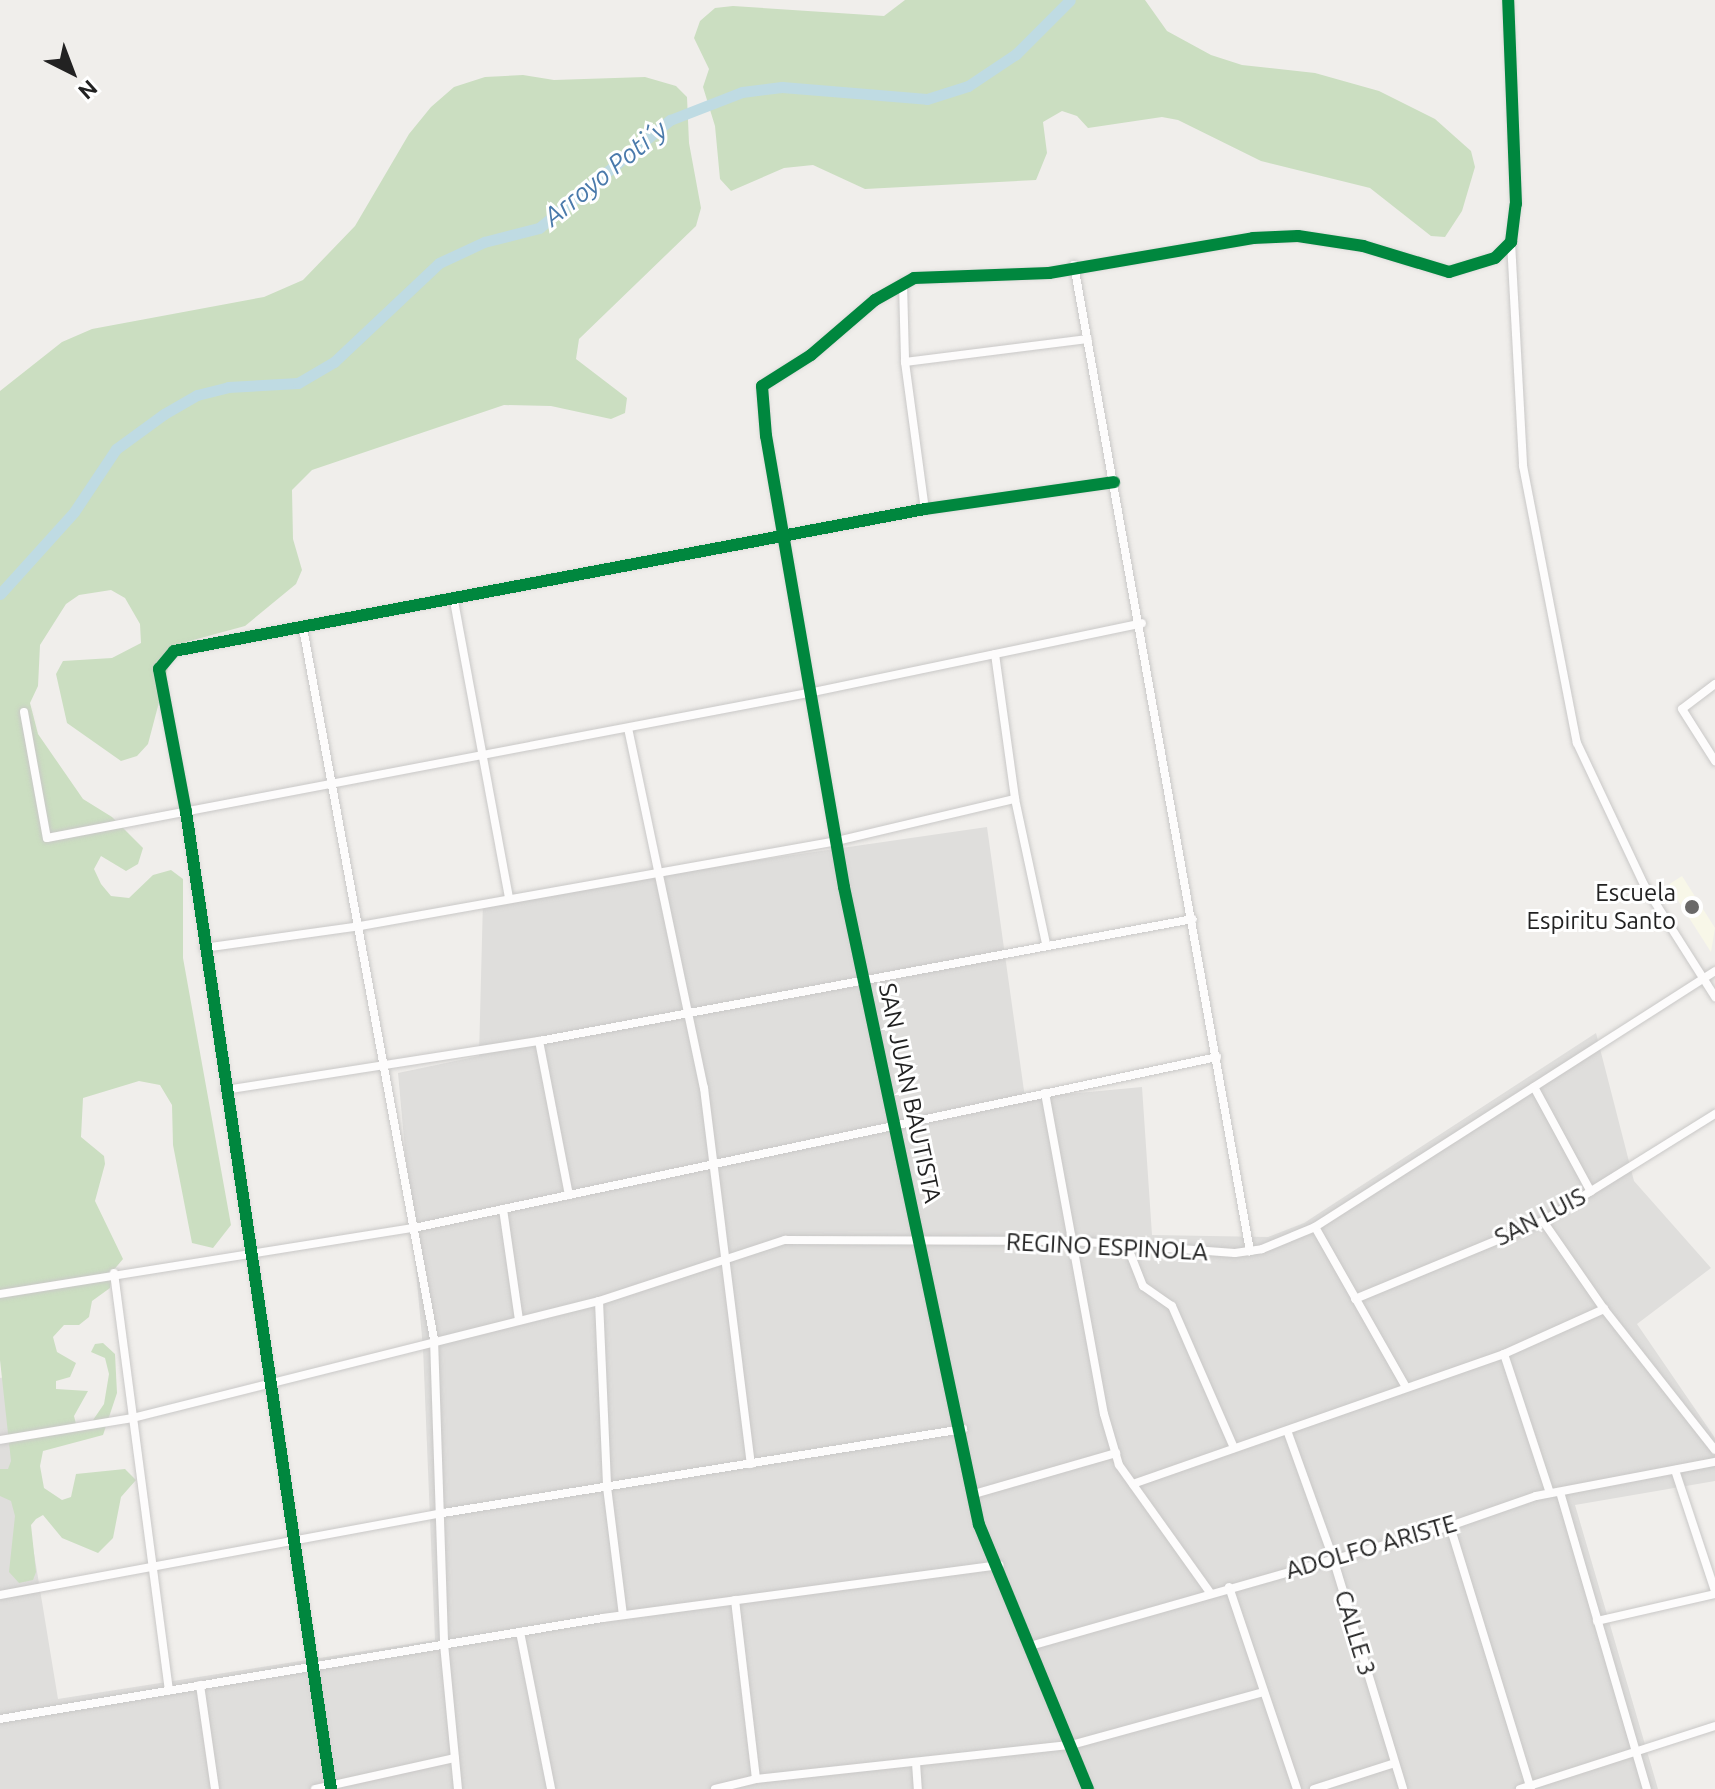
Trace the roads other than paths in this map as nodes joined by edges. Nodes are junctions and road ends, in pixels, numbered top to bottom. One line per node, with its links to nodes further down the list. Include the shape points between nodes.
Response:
1 (1508, 0): 2 (street, via 1516,175)
2 (1511, 242): 3 (street, via 1479,266 1449,272 1363,246 1298,236); 31 (street, via 1523,466 1577,743 1644,885)
3 (1074, 265): 4 (street, via 1049,273); 5 (street)
4 (903, 283): 6 (street); 9 (street, SAN JUAN BAUTISTA, via 762,386)
5 (1088, 339): 6 (street); 7 (street)
6 (905, 362): 8 (street)
7 (1114, 482): 8 (street); 11 (street)
8 (925, 509): 9 (street)
9 (785, 536): 10 (street); 15 (street, SAN JUAN BAUTISTA)
10 (454, 601): 12 (street); 18 (street)
11 (1142, 623): 13 (street); 26 (street)
12 (303, 628): 20 (street); 22 (street, via 174,651 159,669)
13 (995, 654): 15 (street); 21 (street)
14 (1715, 684): 19 (street, via 1682,709)
15 (813, 692): 17 (street); 23 (street, SAN JUAN BAUTISTA)
16 (24, 712): 22 (street, via 47,838)
17 (628, 728): 18 (street); 24 (street)
18 (483, 757): 20 (street); 25 (street)
19 (1715, 761)
20 (334, 786): 22 (street); 27 (street)
21 (1015, 799): 23 (street); 28 (street)
22 (186, 812): 29 (street)
23 (837, 841): 24 (street); 32 (street, SAN JUAN BAUTISTA)
24 (661, 871): 25 (street); 34 (street)
25 (509, 898): 27 (street)
26 (1193, 919): 28 (street); 36 (street)
27 (360, 926): 29 (street); 37 (street)
28 (1046, 944): 32 (street)
29 (204, 948): 39 (street)
30 (1715, 971): 31 (street, REGINO ESPINOLA)
31 (1702, 978): 33 (street); 38 (street, REGINO ESPINOLA)
32 (863, 981): 34 (street); 42 (street, SAN JUAN BAUTISTA)
33 (1715, 997)
34 (689, 1012): 35 (street); 43 (street)
35 (539, 1041): 37 (street); 45 (street)
36 (1217, 1057): 40 (street); 53 (street)
37 (385, 1065): 39 (street); 49 (street)
38 (1534, 1087): 44 (street); 48 (street, REGINO ESPINOLA)
39 (225, 1090): 54 (street)
40 (1045, 1093): 42 (street); 51 (street)
41 (1715, 1114): 44 (street, SAN LUIS)
42 (895, 1128): 43 (street); 50 (street, SAN JUAN BAUTISTA)
43 (715, 1164): 45 (street); 55 (street)
44 (1591, 1192): 47 (street, SAN LUIS)
45 (569, 1195): 46 (street)
46 (503, 1209): 49 (street); 61 (street)
47 (1543, 1221): 58 (street, SAN LUIS); 60 (street)
48 (1315, 1227): 53 (street, REGINO ESPINOLA); 58 (street)
49 (414, 1228): 54 (street); 62 (street)
50 (919, 1241): 51 (street, REGINO ESPINOLA); 55 (street, REGINO ESPINOLA, via 785,1240); 67 (street, SAN JUAN BAUTISTA)
51 (1072, 1241): 52 (street, REGINO ESPINOLA); 72 (street)
52 (1128, 1248): 53 (street, REGINO ESPINOLA); 70 (street, via 1143,1286 1172,1306)
53 (1250, 1251)
54 (249, 1255): 56 (street); 64 (street)
55 (728, 1257): 59 (street, REGINO ESPINOLA); 74 (street)
56 (114, 1273): 57 (street); 66 (street)
57 (0, 1294)
58 (1355, 1299): 65 (street)
59 (599, 1301): 61 (street, REGINO ESPINOLA); 77 (street)
60 (1604, 1309): 63 (street); 71 (street)
61 (519, 1320): 62 (street, REGINO ESPINOLA)
62 (434, 1339): 64 (street, REGINO ESPINOLA); 80 (street)
63 (1504, 1354): 65 (street); 78 (street)
64 (268, 1382): 66 (street, REGINO ESPINOLA); 82 (street)
65 (1406, 1387): 68 (street)
66 (133, 1418): 69 (street, REGINO ESPINOLA); 84 (street)
67 (963, 1429): 74 (street); 79 (street, SAN JUAN BAUTISTA)
68 (1288, 1433): 70 (street); 83 (street, CALLE 3)
69 (0, 1440)
70 (1234, 1448): 76 (street)
71 (1715, 1450)
72 (1116, 1453): 76 (street); 79 (street)
73 (1715, 1462): 75 (street, ADOLFO ARISTE)
74 (751, 1464): 77 (street)
75 (1675, 1470): 78 (street, ADOLFO ARISTE); 88 (street)
76 (1133, 1484): 87 (street)
77 (607, 1487): 80 (street); 91 (street)
78 (1555, 1492): 81 (street, ADOLFO ARISTE); 92 (street)
79 (974, 1494): 85 (street, SAN JUAN BAUTISTA, via 979,1525)
80 (443, 1513): 82 (street); 94 (street)
81 (1450, 1526): 83 (street, ADOLFO ARISTE); 109 (street)
82 (291, 1545): 84 (street); 96 (street)
83 (1333, 1558): 86 (street, ADOLFO ARISTE); 106 (street, CALLE 3)
84 (153, 1565): 89 (street); 98 (street)
85 (999, 1565): 90 (street); 95 (street, SAN JUAN BAUTISTA)
86 (1229, 1587): 87 (street, ADOLFO ARISTE); 99 (street)
87 (1209, 1591): 95 (street, ADOLFO ARISTE)
88 (1715, 1592): 92 (street)
89 (0, 1595)
90 (735, 1600): 91 (street); 108 (street)
91 (623, 1615): 93 (street)
92 (1597, 1621): 103 (street)
93 (520, 1632): 94 (street); 114 (street)
94 (444, 1644): 96 (street); 104 (street)
95 (1030, 1646): 102 (street, SAN JUAN BAUTISTA)
96 (314, 1666): 97 (street); 110 (street)
97 (200, 1685): 98 (street); 111 (street)
98 (169, 1690): 100 (street)
99 (1264, 1692): 102 (street); 119 (street)
100 (0, 1719)
101 (1715, 1726): 103 (street)
102 (1071, 1745): 105 (street); 118 (street, SAN JUAN BAUTISTA)
103 (1637, 1751): 109 (street); 123 (street)
104 (455, 1758): 110 (street); 113 (street)
105 (916, 1763): 107 (street); 117 (street)
106 (1395, 1763): 120 (street); 121 (street, CALLE 3)
107 (799, 1777): 108 (street); 116 (street)
108 (756, 1779): 115 (street)
109 (1530, 1787): 122 (street)
110 (331, 1788): 112 (street)
111 (215, 1789)
112 (315, 1789)
113 (458, 1789)
114 (551, 1789)
115 (715, 1789)
116 (800, 1789)
117 (918, 1789)
118 (1088, 1789)
119 (1297, 1789)
120 (1314, 1789)
121 (1403, 1789)
122 (1520, 1789)
123 (1647, 1789)

